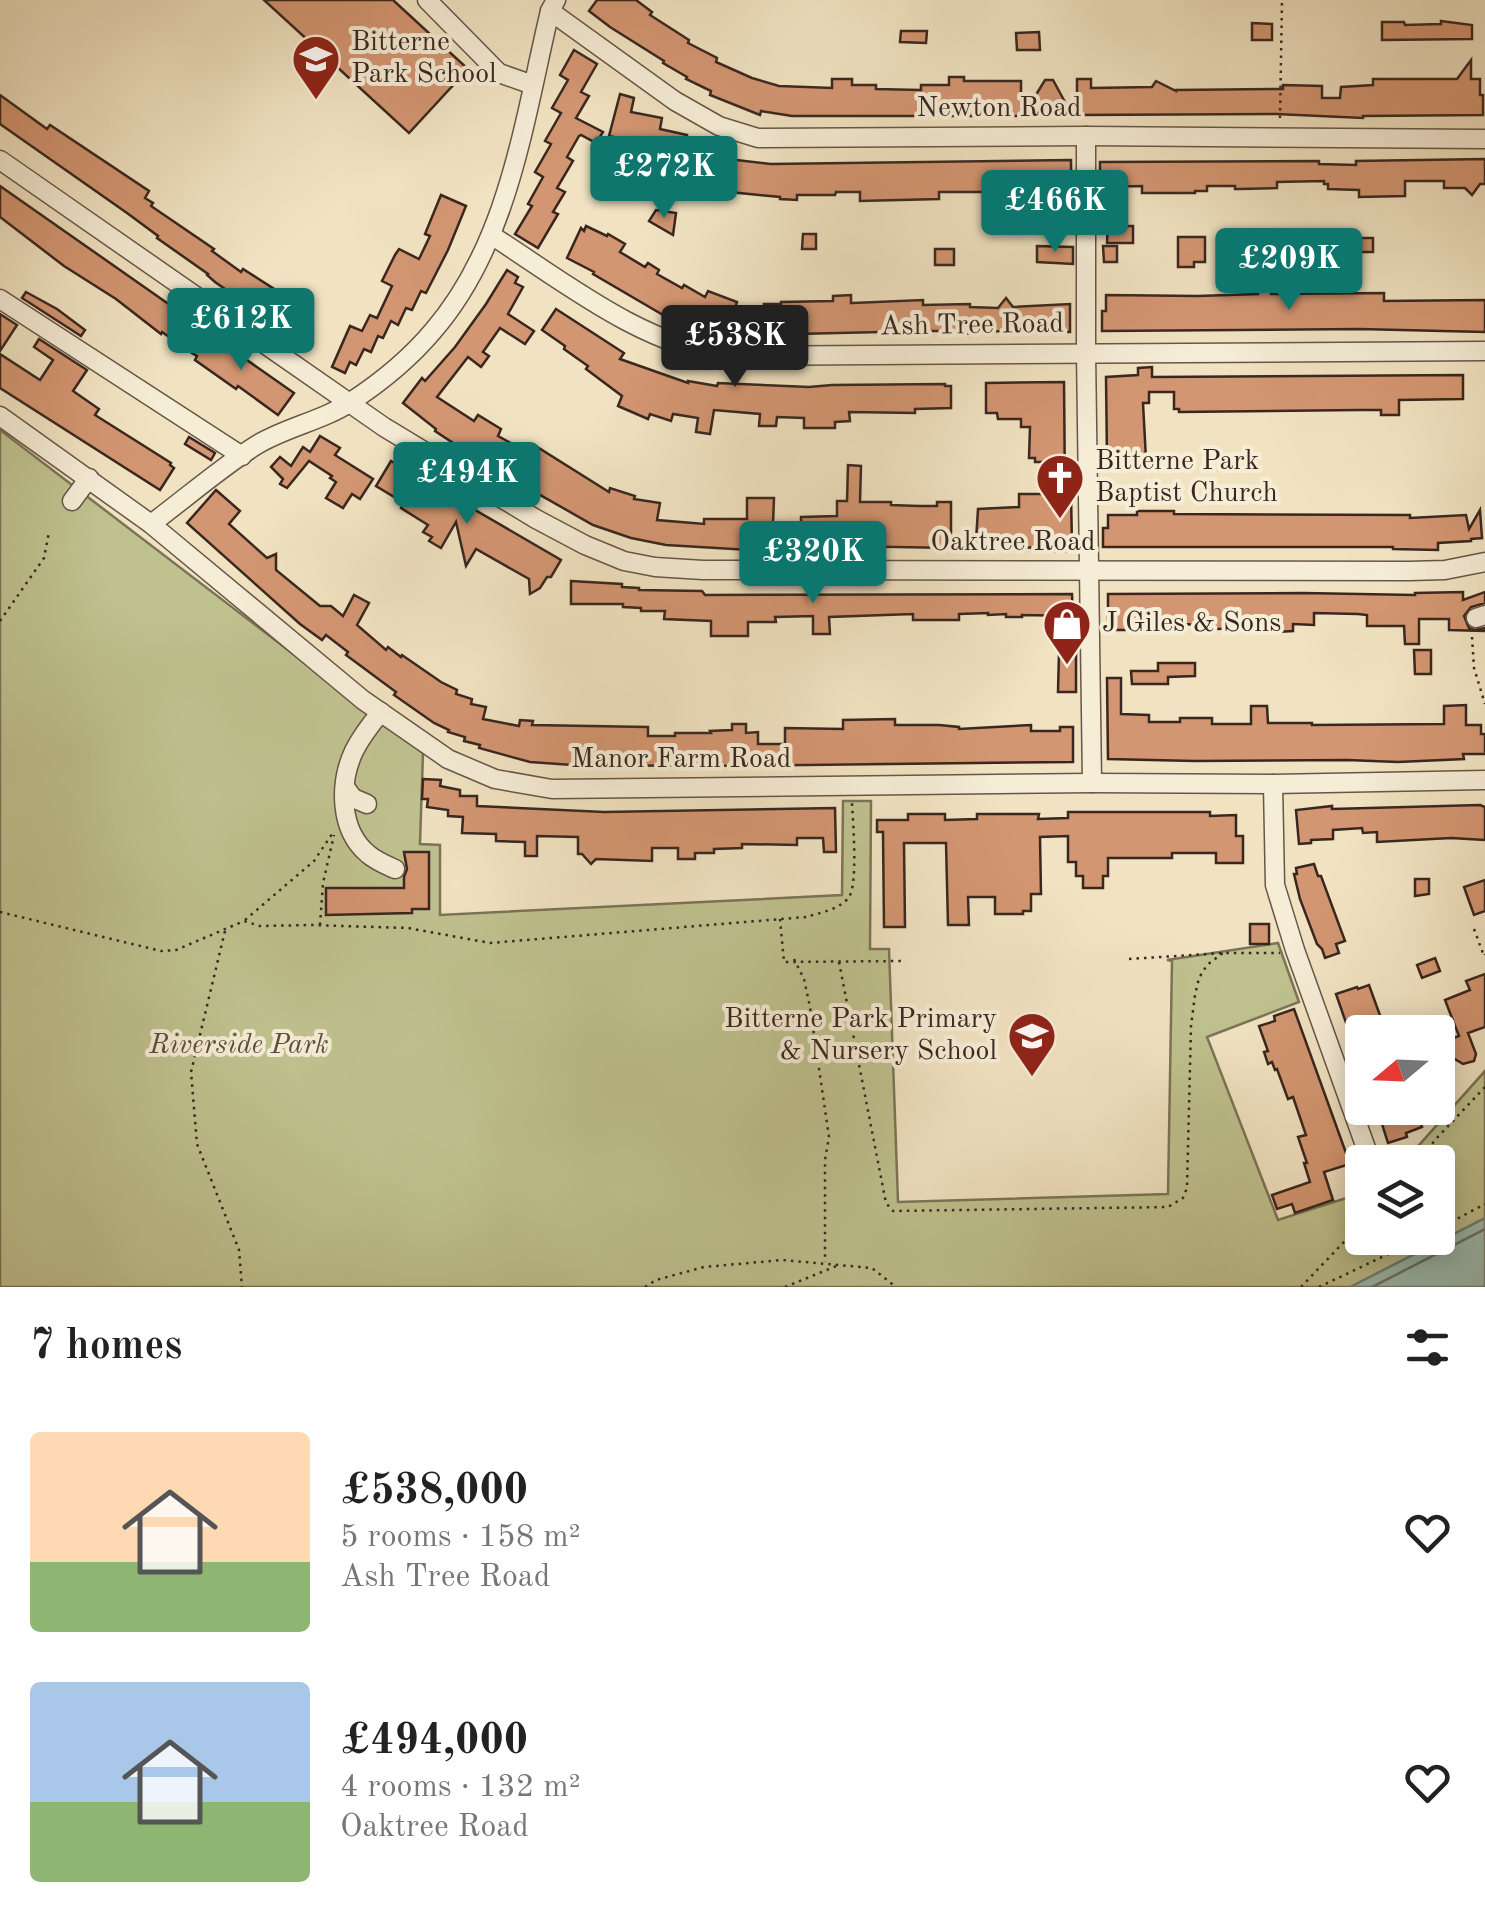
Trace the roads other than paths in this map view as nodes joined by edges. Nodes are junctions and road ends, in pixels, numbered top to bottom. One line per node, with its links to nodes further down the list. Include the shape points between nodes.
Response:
1 (437, 3): 3 (street, via 499,72)
2 (553, 5): 3 (street); 4 (street, Newton Road, via 676,101 718,126 758,138)
3 (532, 85): 7 (street)
4 (1086, 136): 5 (street, Newton Road); 10 (street)
5 (1485, 139)
6 (0, 160): 11 (street, Oaktree Road)
7 (491, 235): 10 (street, Ash Tree Road, via 637,328 694,350 728,356); 11 (street, via 433,332)
8 (0, 299): 13 (street)
9 (1485, 351): 10 (street, Ash Tree Road)
10 (1086, 352): 18 (street)
11 (350, 403): 13 (street); 18 (street, Oaktree Road, via 536,519 624,561 703,570)
12 (0, 416): 14 (street, Manor Farm Road)
13 (242, 456): 16 (street)
14 (89, 478): 15 (street); 16 (street, Manor Farm Road)
15 (72, 501)
16 (151, 524): 19 (street, Manor Farm Road)
17 (1485, 562): 18 (street, Oaktree Road, via 1446,570)
18 (1089, 570): 23 (street)
19 (381, 712): 20 (street); 23 (street, Manor Farm Road, via 448,759 495,779 552,788)
20 (353, 753): 21 (street); 25 (street)
21 (366, 771)
22 (1485, 780): 24 (street, Manor Farm Road)
23 (1092, 783): 24 (street, Manor Farm Road)
24 (1273, 784): 28 (street, via 1275,886)
25 (345, 787): 26 (street); 27 (street, via 353,833 372,858)
26 (367, 804)
27 (396, 869)
28 (1365, 1145)

